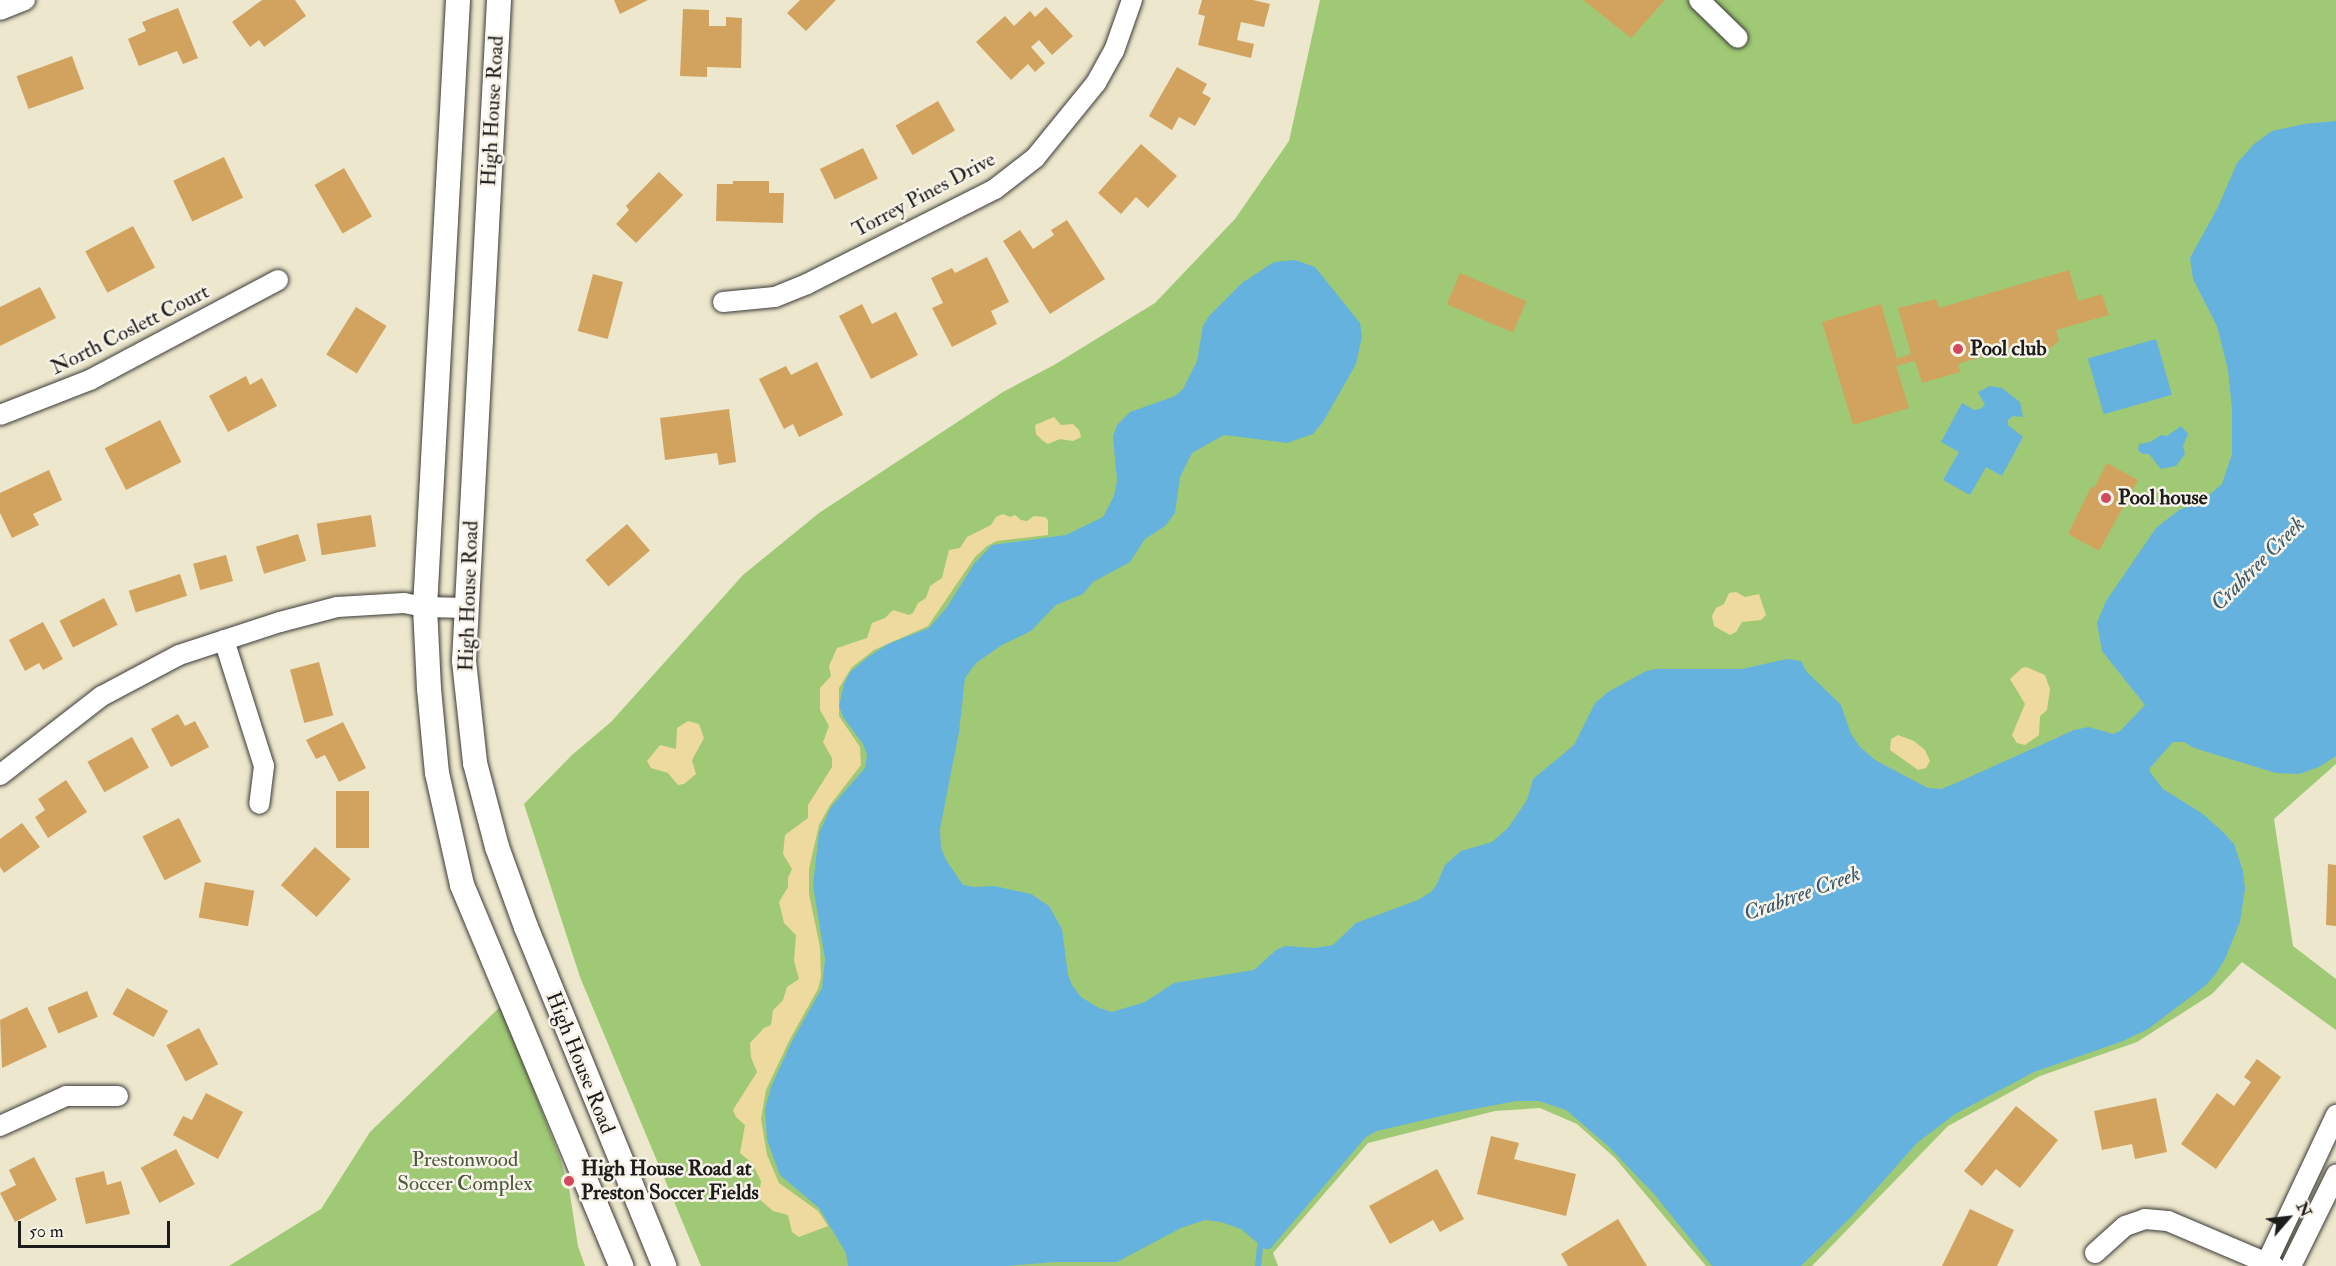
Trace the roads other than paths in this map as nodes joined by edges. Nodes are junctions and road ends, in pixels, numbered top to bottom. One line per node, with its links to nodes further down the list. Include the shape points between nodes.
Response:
1 (25, 0): 6 (street)
2 (458, 0): 11 (main road, High House Road)
3 (499, 0): 12 (main road, High House Road)
4 (1132, 0): 9 (street, Torrey Pines Drive, via 1114,51 1096,83 1035,158 995,189 807,284 775,297)
5 (1699, 0): 7 (street)
6 (0, 10)
7 (1738, 38)
8 (278, 280): 10 (street, North Coslett Court, via 90,381)
9 (723, 302)
10 (0, 415)
11 (425, 607): 12 (street); 13 (street, via 404,603 337,607); 22 (main road, High House Road, via 437,773 462,885)
12 (467, 608): 23 (main road, High House Road, via 464,661 475,763 497,847 530,938)
13 (224, 640): 14 (street, via 179,655 102,696); 15 (street, via 264,766)
14 (0, 775)
15 (259, 804)
16 (118, 1096): 18 (street, via 66,1096)
17 (2336, 1115): 21 (street)
18 (0, 1126)
19 (2336, 1175): 24 (street)
20 (2095, 1253): 21 (street, via 2125,1226 2145,1219 2168,1221)
21 (2268, 1265)
22 (621, 1266)
23 (664, 1266)
24 (2291, 1266)

